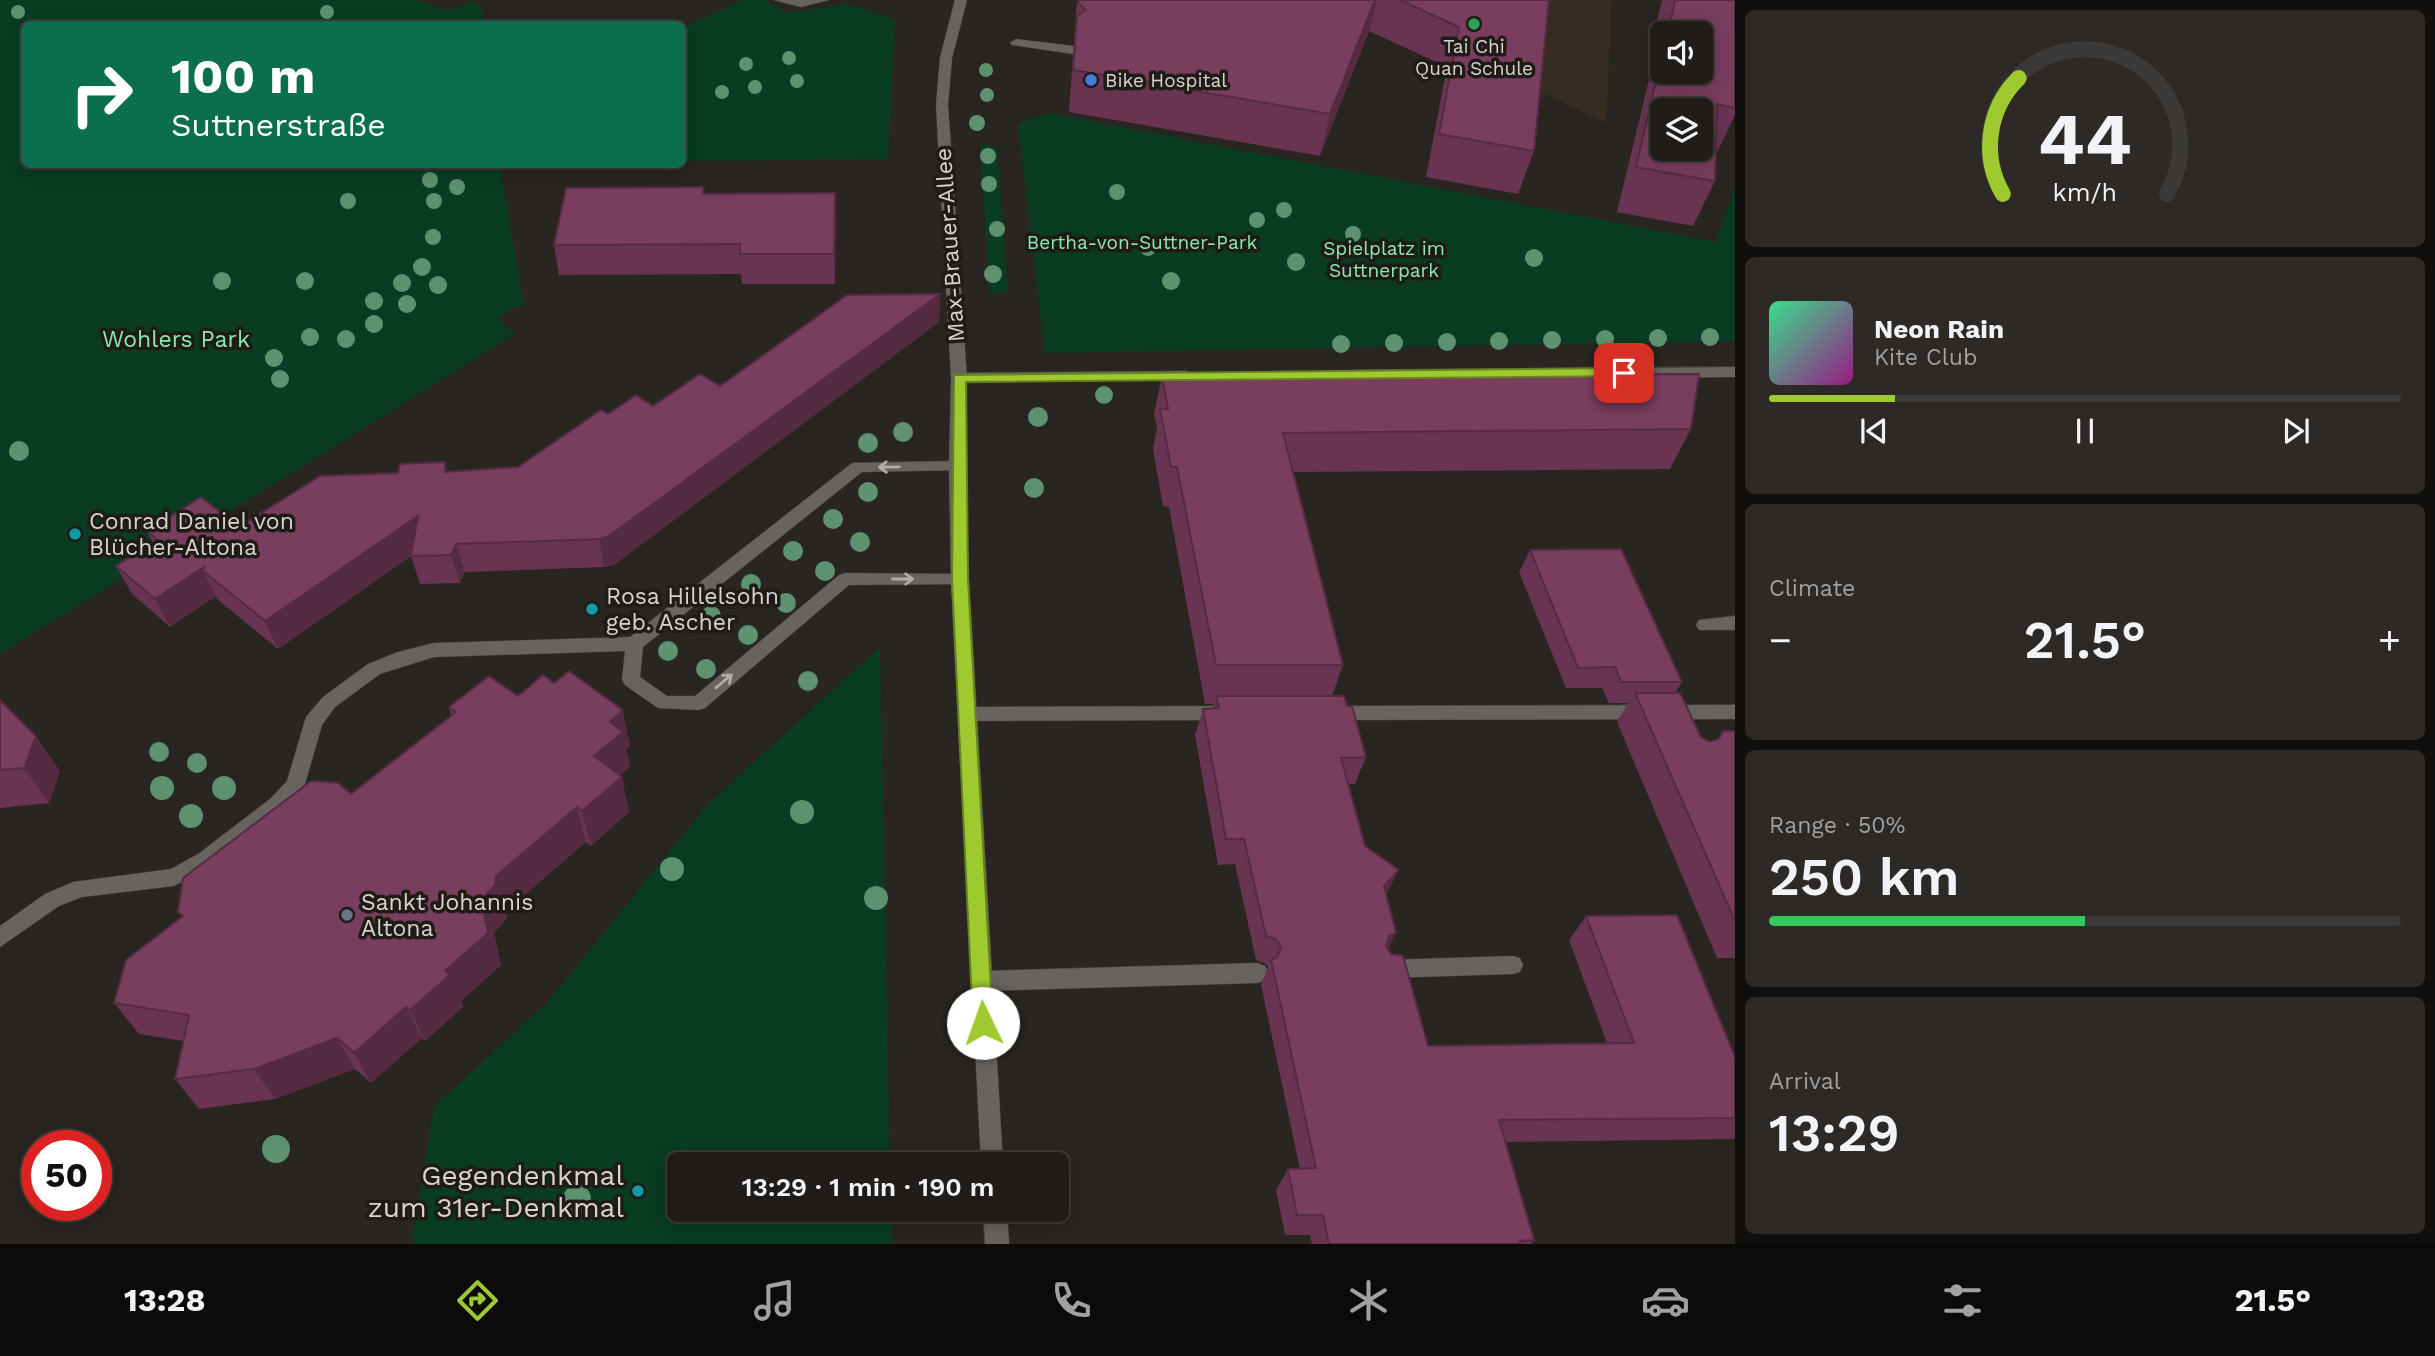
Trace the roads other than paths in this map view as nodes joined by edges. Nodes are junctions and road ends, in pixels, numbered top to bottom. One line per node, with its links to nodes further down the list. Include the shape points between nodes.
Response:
1 (780, 0): 2 (street, via 801,4)
2 (823, 0)
3 (961, 0): 9 (street, Max-Brauer-Allee, via 946,58 942,106)
4 (1016, 43): 5 (street)
5 (1073, 50)
6 (1735, 372): 7 (street)
7 (1332, 375)
8 (1208, 376): 9 (street)
9 (959, 378): 10 (street, Max-Brauer-Allee)
10 (957, 466): 11 (street, Max-Brauer-Allee); 14 (street, one-way to 14, via 858,467)
11 (960, 580): 14 (street, one-way to 11, via 631,680 664,703 699,703 845,579); 19 (street, Max-Brauer-Allee)
12 (1735, 623): 13 (street)
13 (1705, 625)
14 (634, 644): 21 (street, via 435,650 374,669 329,702 313,722 296,785 277,805 205,859 174,877 80,888 52,900)
15 (1669, 712): 16 (street); 18 (street); 20 (street)
16 (1735, 712)
17 (1243, 713): 19 (street)
18 (1312, 713)
19 (968, 714): 25 (street, Max-Brauer-Allee)
20 (1680, 736)
21 (0, 938)
22 (1513, 965): 23 (street)
23 (1387, 969)
24 (1258, 973): 25 (street)
25 (981, 981): 26 (street, Max-Brauer-Allee)
26 (991, 1152)
27 (996, 1222): 28 (street)
28 (997, 1244)

